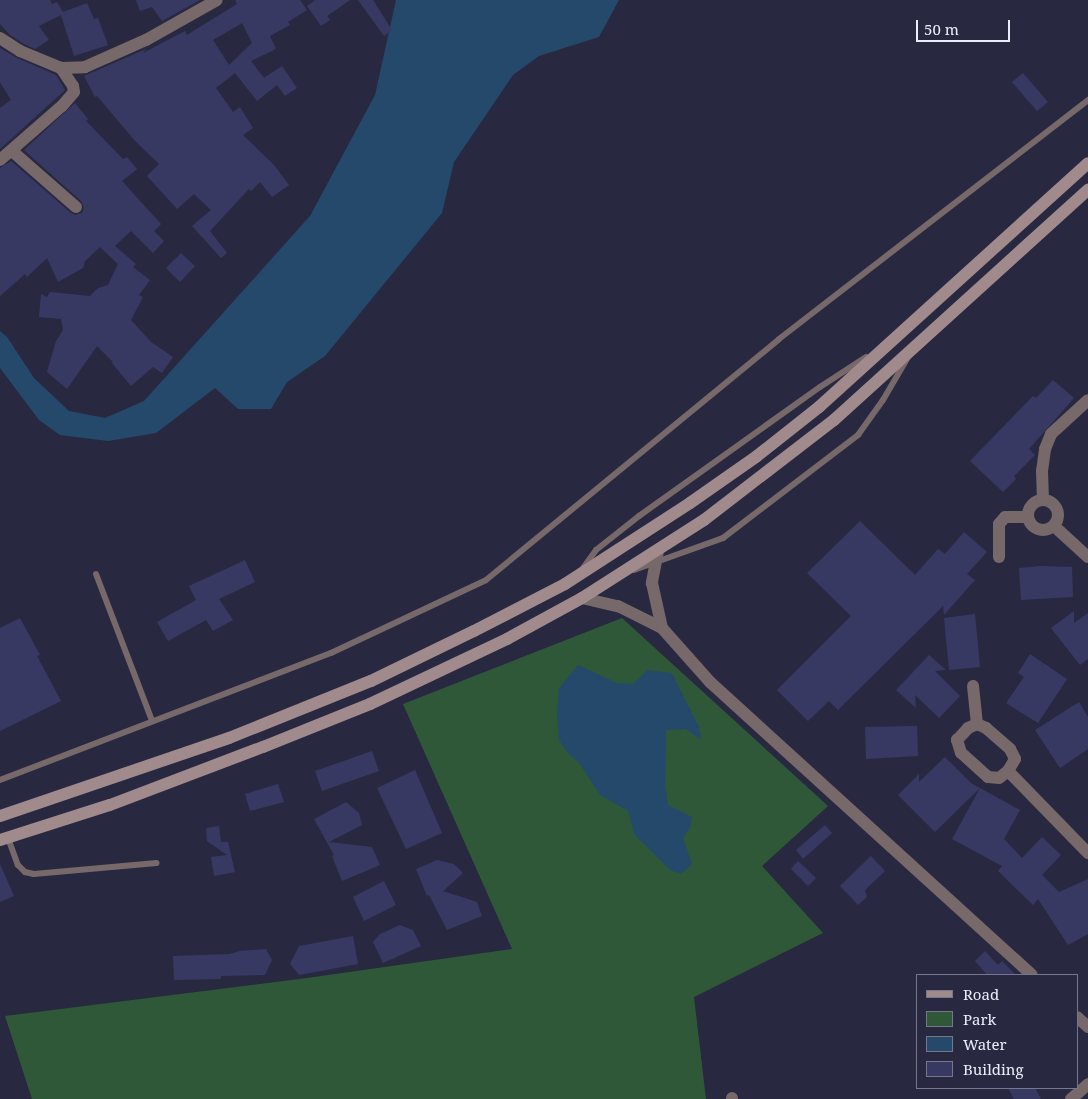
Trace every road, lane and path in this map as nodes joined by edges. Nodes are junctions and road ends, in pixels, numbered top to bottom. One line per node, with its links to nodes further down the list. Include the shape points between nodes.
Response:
1 (217, 0): 3 (street, via 146,40 85,66)
2 (0, 38): 3 (street, via 20,52)
3 (61, 68): 5 (street, via 74,92)
4 (1088, 100): 26 (lane, via 779,339 486,580 331,654)
5 (12, 151): 6 (street); 9 (street)
6 (0, 160)
7 (1088, 163): 10 (main road)
8 (1088, 190): 11 (main road)
9 (76, 206)
10 (897, 338): 22 (main road, via 757,456); 22 (lane, via 820,387 639,516 596,550)
11 (913, 350): 16 (main road, via 834,420 704,520); 19 (lane, via 858,435 723,538)
12 (1088, 400): 13 (street, via 1052,434 1048,442 1042,471)
13 (1043, 500): 14 (street, via 1032,504); 15 (street, via 1051,502 1057,509 1058,519)
14 (1028, 517): 15 (street, via 1038,530); 17 (street, via 1006,517 1000,524)
15 (1054, 526): 18 (street)
16 (658, 551): 19 (street); 20 (main road)
17 (999, 557)
18 (1088, 557)
19 (655, 564): 20 (lane); 24 (street, via 652,583)
20 (621, 573): 23 (main road)
21 (96, 574): 26 (lane)
22 (578, 575): 30 (main road, via 474,631 371,680 229,738)
23 (582, 598): 24 (street, via 618,606); 31 (main road, via 507,639 370,704 110,806)
24 (662, 628): 34 (street, via 710,682)
25 (973, 686): 27 (street)
26 (152, 721): 29 (lane)
27 (978, 724): 28 (street, via 1010,749 1015,759); 28 (street, via 968,728 957,740 960,753 988,777 999,778)
28 (1008, 771): 32 (street)
29 (0, 780)
30 (0, 816)
31 (4, 839): 33 (lane, via 18,865 24,872 34,874)
32 (1088, 853)
33 (157, 863)
34 (1031, 974)
35 (1078, 1017): 36 (street)
36 (1088, 1027)
37 (1088, 1084): 38 (street)
38 (1071, 1099)

